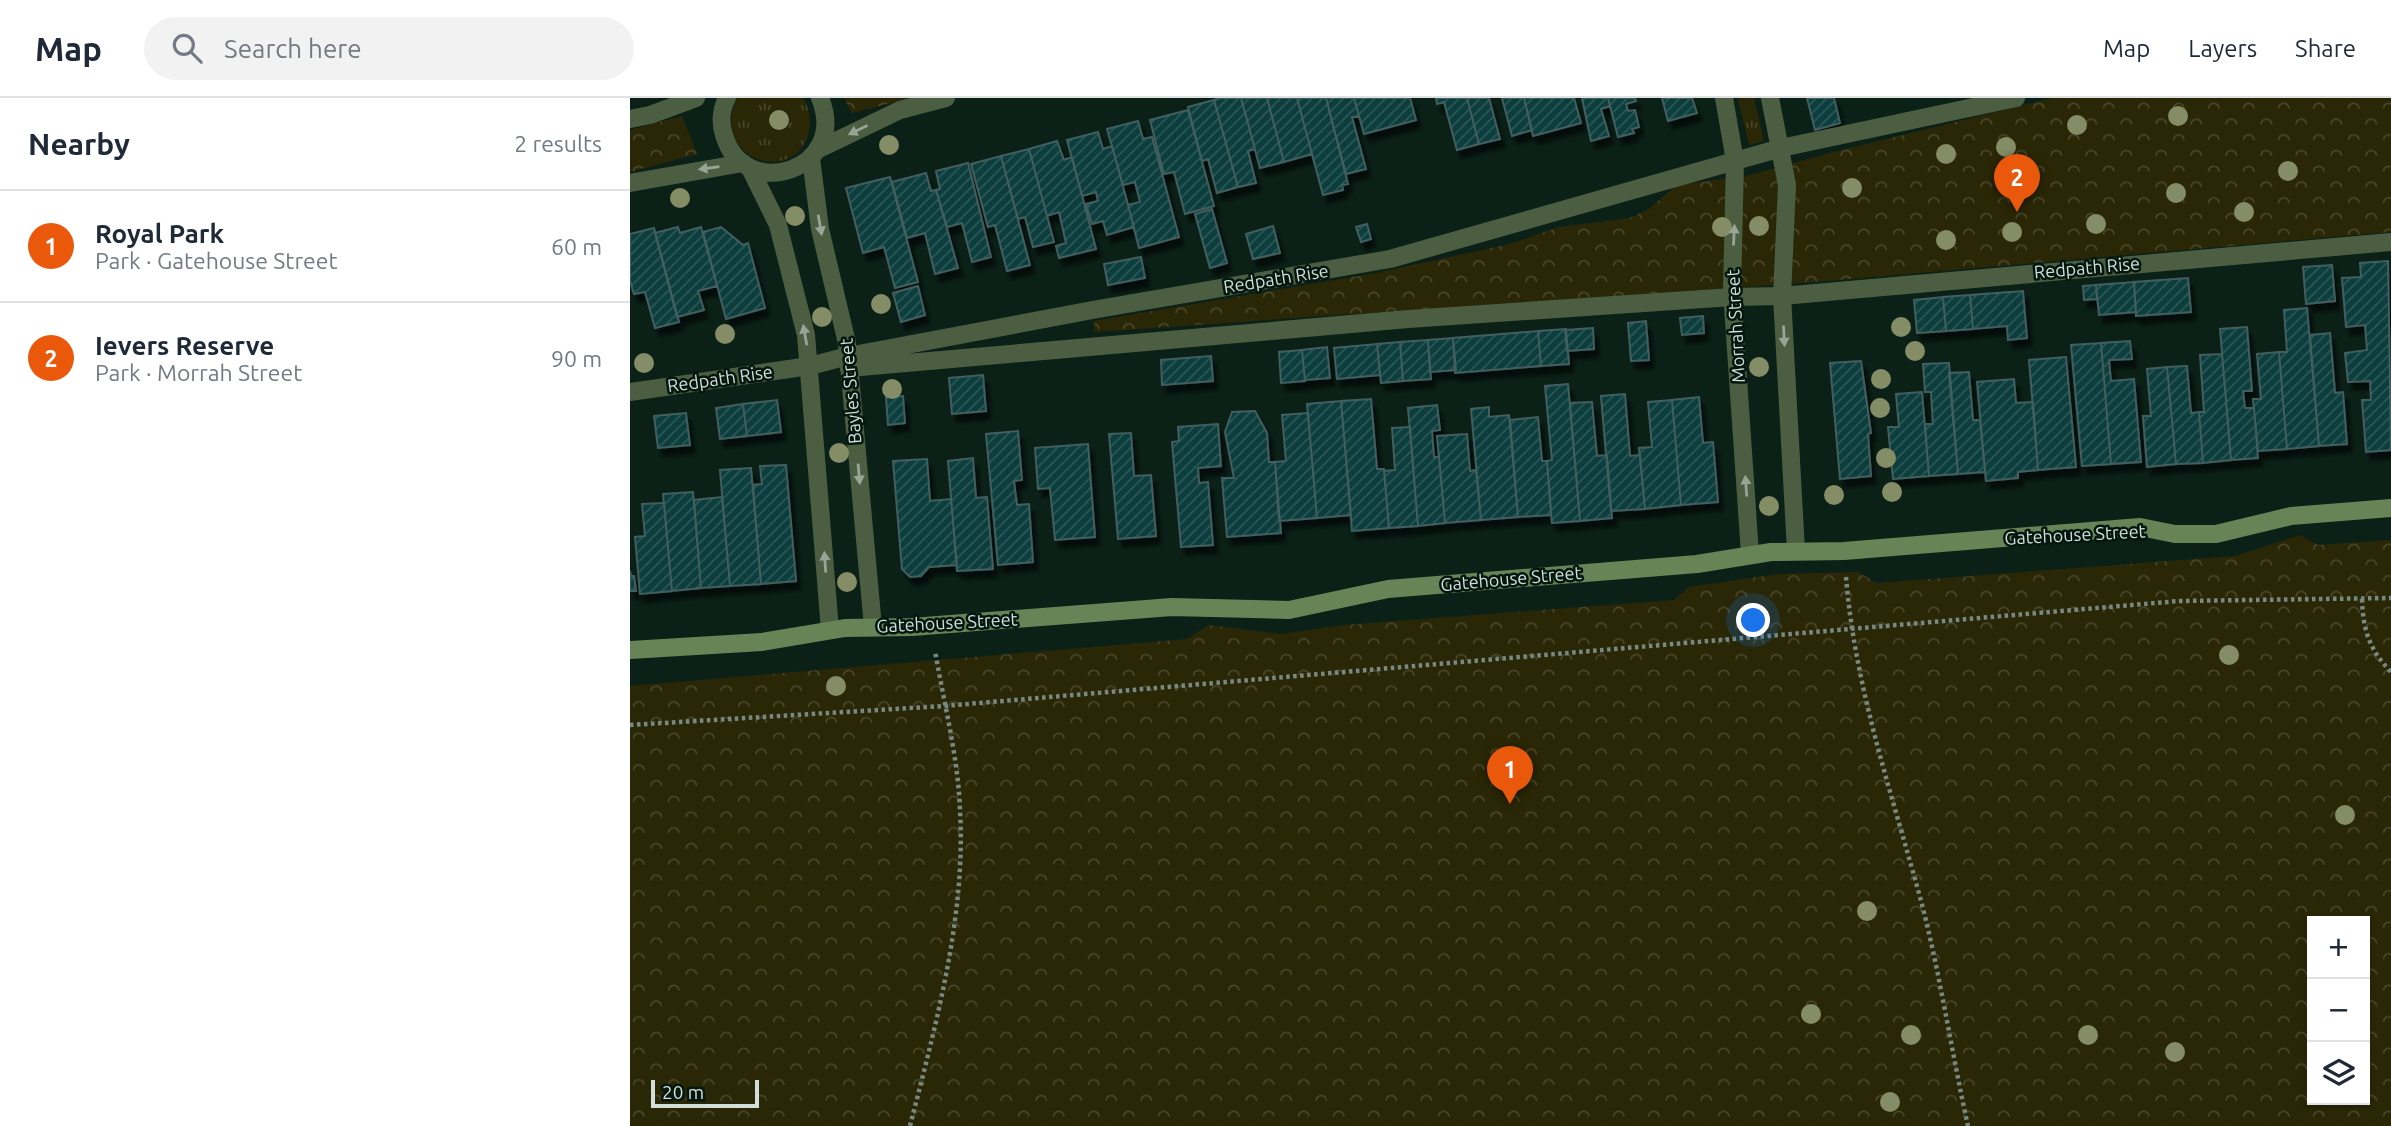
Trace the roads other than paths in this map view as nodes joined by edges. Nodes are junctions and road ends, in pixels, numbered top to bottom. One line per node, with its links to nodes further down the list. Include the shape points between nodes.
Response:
1 (696, 98): 8 (street)
2 (727, 98): 12 (street, via 722,130 733,154)
3 (820, 98): 10 (street, Bayles Street, via 826,123)
4 (946, 98): 10 (street, one-way to 10, via 900,110)
5 (1724, 98): 11 (street, Morrah Street)
6 (1770, 98): 9 (street)
7 (2016, 98): 9 (street)
8 (631, 117)
9 (1781, 148): 11 (street, Redpath Rise); 15 (street, via 1787,196)
10 (814, 154): 12 (street, via 783,172 766,173); 17 (street, Bayles Street, one-way to 17, via 820,229 844,320)
11 (1735, 161): 16 (street, Morrah Street, one-way to 11); 17 (street, Redpath Rise, via 1380,261 1098,309)
12 (747, 165): 13 (street, one-way to 13); 18 (street, one-way to 12, via 786,249)
13 (630, 183)
14 (2391, 242): 15 (street, Redpath Rise)
15 (1783, 296): 16 (street, Redpath Rise); 21 (street, one-way to 21)
16 (1732, 297): 17 (street, Redpath Rise); 22 (street, Morrah Street, one-way to 16)
17 (849, 362): 18 (street, Redpath Rise); 23 (street, Bayles Street, one-way to 23)
18 (810, 366): 19 (street, Redpath Rise); 24 (street, one-way to 18)
19 (630, 392)
20 (2391, 508): 21 (street, Gatehouse Street, via 2291,516 2216,534 2175,534 2140,527)
21 (1796, 551): 22 (street, Gatehouse Street)
22 (1750, 554): 23 (street, Gatehouse Street, via 1697,564 1388,589 1289,610 1172,607)
23 (873, 627): 24 (street, Gatehouse Street)
24 (830, 630): 25 (street, Gatehouse Street, via 762,642)
25 (630, 650)

